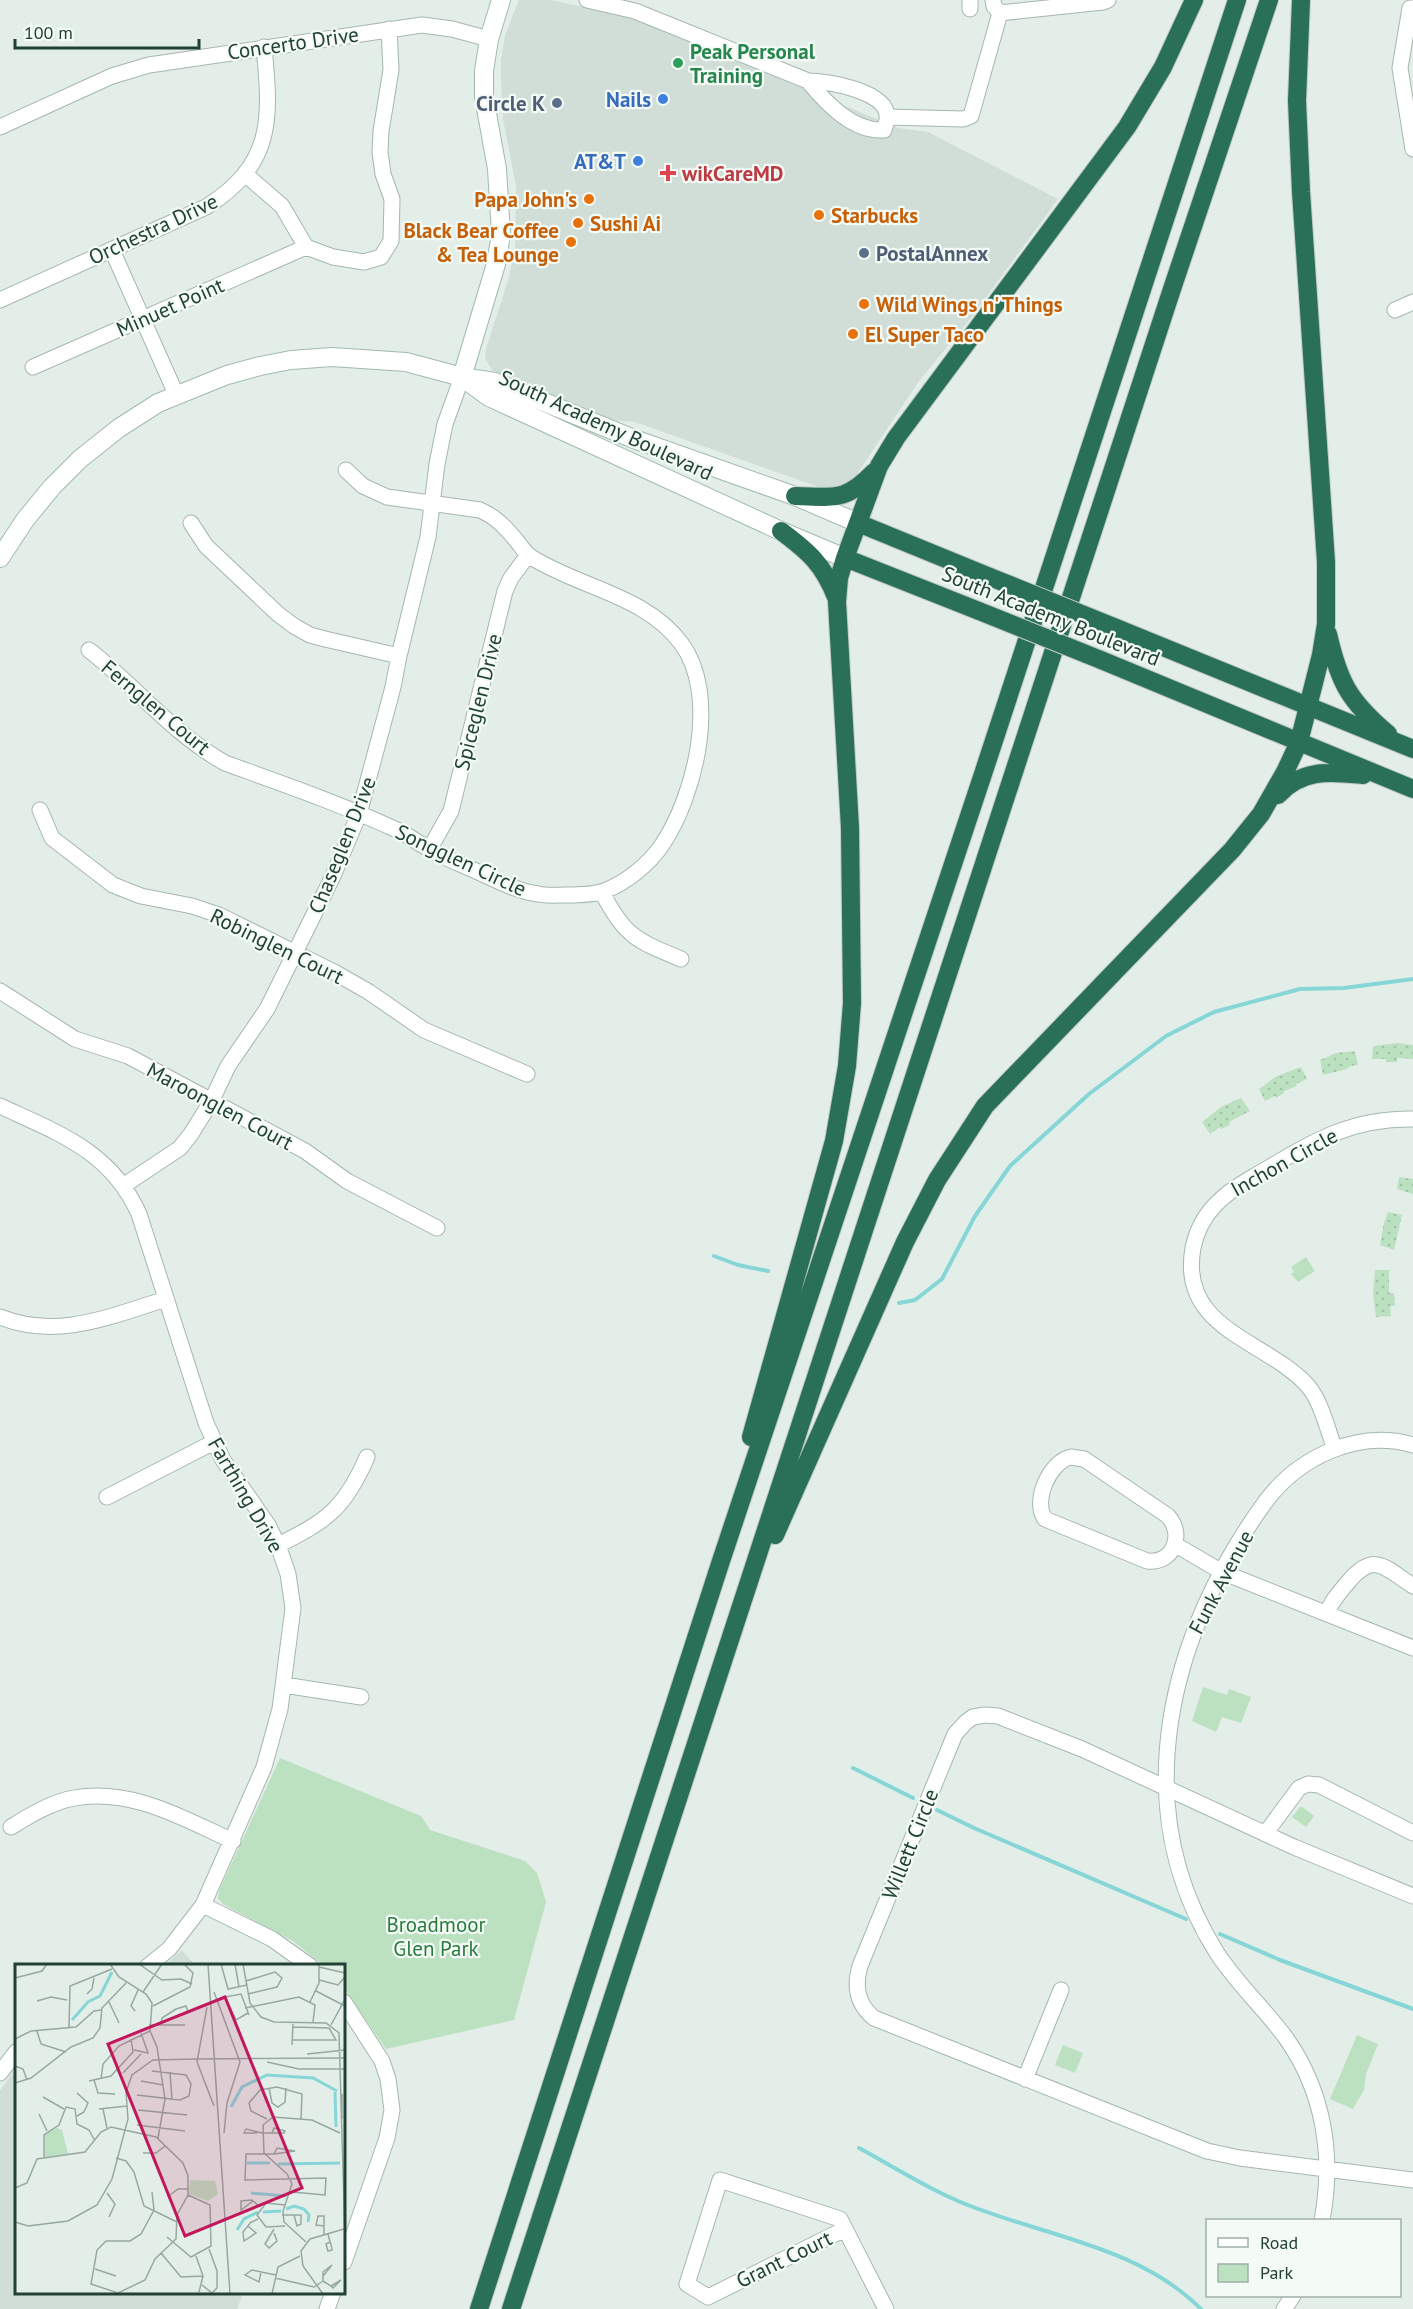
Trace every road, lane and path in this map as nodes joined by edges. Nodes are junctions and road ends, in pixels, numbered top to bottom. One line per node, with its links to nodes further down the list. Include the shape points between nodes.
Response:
1 (501, 0): 12 (street)
2 (587, 0): 9 (street)
3 (1108, 0): 8 (street)
4 (1194, 0): 28 (highway, via 1163,68 1127,127)
5 (1237, 0): 70 (highway)
6 (1269, 0): 74 (highway)
7 (1301, 0): 39 (highway, via 1297,101 1326,562)
8 (997, 6): 15 (street, via 971,116)
9 (646, 7): 14 (street)
10 (1413, 8): 17 (street, via 1400,68)
11 (389, 29): 12 (street, Concerto Drive, via 422,25); 13 (street, Concerto Drive); 19 (street, via 391,69 380,152 392,199 391,241 381,257 364,262)
12 (489, 39): 26 (street, via 484,97 497,169 501,234 496,264)
13 (264, 47): 16 (street, Concerto Drive, via 121,73); 18 (street, Orchestra Drive, via 268,124)
14 (808, 81): 15 (street, via 841,85 874,98 881,102); 15 (street, via 825,102 863,126 884,129)
15 (888, 117)
16 (0, 127)
17 (1413, 149)
18 (245, 174): 19 (street, via 282,206); 20 (street, Orchestra Drive, via 227,194 206,207)
19 (306, 247): 24 (street, Minuet Point)
20 (112, 250): 21 (street, Orchestra Drive); 24 (street)
21 (0, 300)
22 (1413, 302): 23 (street)
23 (1395, 310)
24 (142, 319): 25 (street, Minuet Point); 27 (street)
25 (33, 367)
26 (462, 377): 27 (street, via 406,362 332,357 260,366); 30 (street, South Academy Boulevard, via 495,382 634,439); 31 (street, Chaseglen Drive, via 445,424); 34 (street, South Academy Boulevard, via 489,397)
27 (176, 394): 36 (street, via 119,428 80,459 25,520)
28 (879, 466): 30 (highway, via 849,494); 33 (highway)
29 (346, 470): 31 (street, Songglen Circle, via 374,493)
30 (795, 496): 33 (street, South Academy Boulevard)
31 (433, 503): 35 (street, Songglen Circle, via 480,510 493,516); 41 (street, Chaseglen Drive)
32 (191, 523): 41 (street, via 206,546 294,626 310,635)
33 (858, 523): 37 (highway); 42 (highway, South Academy Boulevard, bridge)
34 (781, 531): 37 (street, South Academy Boulevard); 38 (highway, via 821,566)
35 (528, 555): 50 (street, Spiceglen Drive, via 505,591 451,811); 51 (street, Songglen Circle, via 625,600 664,624 682,645 693,668 700,698 700,733 694,764 673,827 644,865)
36 (0, 558)
37 (845, 558): 38 (highway); 43 (highway, South Academy Boulevard, bridge)
38 (837, 602): 70 (highway, via 850,840 852,1002 847,1066 834,1141 738,1483)
39 (1326, 624): 42 (highway); 44 (highway, via 1336,666 1352,700)
40 (89, 650): 48 (street, Fernglen Court, via 206,752 225,763)
41 (399, 656): 48 (street, Chaseglen Drive)
42 (1309, 708): 43 (highway); 44 (highway, South Academy Boulevard)
43 (1299, 742): 45 (highway, South Academy Boulevard); 49 (highway)
44 (1407, 747)
45 (1383, 776): 46 (highway, South Academy Boulevard); 49 (highway, via 1323,772 1303,776 1287,784)
46 (1413, 789)
47 (40, 810): 52 (street, Robinglen Court, via 52,838 113,885 219,915)
48 (359, 814): 50 (street, Songglen Circle, via 399,831); 52 (street, Chaseglen Drive)
49 (1261, 814): 74 (highway, via 1232,850 985,1106 943,1171 904,1242)
50 (429, 850): 51 (street, Songglen Circle, via 539,895)
51 (602, 892): 53 (street, via 622,926 644,944)
52 (296, 953): 55 (street, Robinglen Court, via 369,992 424,1030); 56 (street, Chaseglen Drive, via 267,1010 228,1066)
53 (681, 958)
54 (0, 991): 56 (street, Maroonglen Court, via 75,1039 128,1056)
55 (527, 1074)
56 (211, 1102): 59 (street, Chaseglen Drive, via 180,1148); 60 (street, Maroonglen Court)
57 (0, 1106): 59 (street, Farthing Drive, via 86,1148)
58 (1413, 1119): 65 (street, Inchon Circle, via 1384,1119 1344,1128 1272,1166 1223,1196 1206,1215 1195,1241 1192,1271 1203,1305 1226,1329 1308,1387)
59 (123, 1186): 61 (street, Farthing Drive, via 139,1214)
60 (437, 1228)
61 (166, 1299): 62 (street, via 61,1328 26,1326); 63 (street, Farthing Drive)
62 (0, 1317)
63 (214, 1442): 67 (street); 68 (street, Farthing Drive)
64 (1413, 1445): 65 (street, Funk Avenue, via 1369,1441)
65 (1335, 1449): 71 (street, Funk Avenue, via 1305,1464 1278,1486)
66 (367, 1457): 68 (street, via 339,1507 309,1530)
67 (107, 1497)
68 (278, 1545): 76 (street, Farthing Drive, via 288,1574 293,1608)
69 (1176, 1545): 69 (street, via 1165,1558 1147,1561 1047,1521 1039,1506 1042,1492 1062,1460 1084,1459 1168,1516 1175,1527); 71 (street)
70 (720, 1564): 99 (highway)
71 (1222, 1572): 73 (street); 78 (street, Funk Avenue, via 1199,1617 1178,1678 1168,1731)
72 (1413, 1586): 73 (street, via 1384,1567 1367,1565 1332,1601)
73 (1327, 1613): 75 (street)
74 (734, 1630): 100 (highway)
75 (1413, 1648)
76 (284, 1685): 77 (street); 82 (street, Farthing Drive, via 266,1759)
77 (361, 1697)
78 (1166, 1788): 81 (street, Willett Circle); 91 (street, Willett Circle, via 998,1716 974,1717 955,1734 860,1966 857,1992 874,2018); 92 (street, Funk Avenue, via 1179,1867 1196,1914 1228,1970 1297,2056 1324,2127)
79 (11, 1827): 82 (street, via 36,1812 74,1798 117,1797 154,1804)
80 (1413, 1833): 81 (street, via 1312,1784 1299,1788)
81 (1265, 1834): 83 (street, Willett Circle)
82 (232, 1841): 84 (street, Farthing Drive)
83 (1413, 1896)
84 (203, 1905): 85 (street, Farthing Drive, via 169,1949); 86 (street, via 272,1939)
85 (149, 1964)
86 (309, 1964)
87 (1061, 1990): 91 (street)
88 (345, 2004): 96 (street, via 382,2061 392,2110 387,2138)
89 (15, 2053): 90 (street)
90 (0, 2073)
91 (1025, 2079): 92 (street, Willett Circle, via 1207,2151)
92 (1328, 2170): 93 (street, Willett Circle); 94 (street, Funk Avenue)
93 (1413, 2180)
94 (1322, 2219)
95 (845, 2229): 95 (street, Grant Court, via 840,2218 720,2180 687,2284 708,2297); 101 (street, Grant Court)
96 (345, 2259)
97 (332, 2294): 98 (street)
98 (327, 2309)
99 (479, 2309)
100 (511, 2309)
101 (886, 2309)

